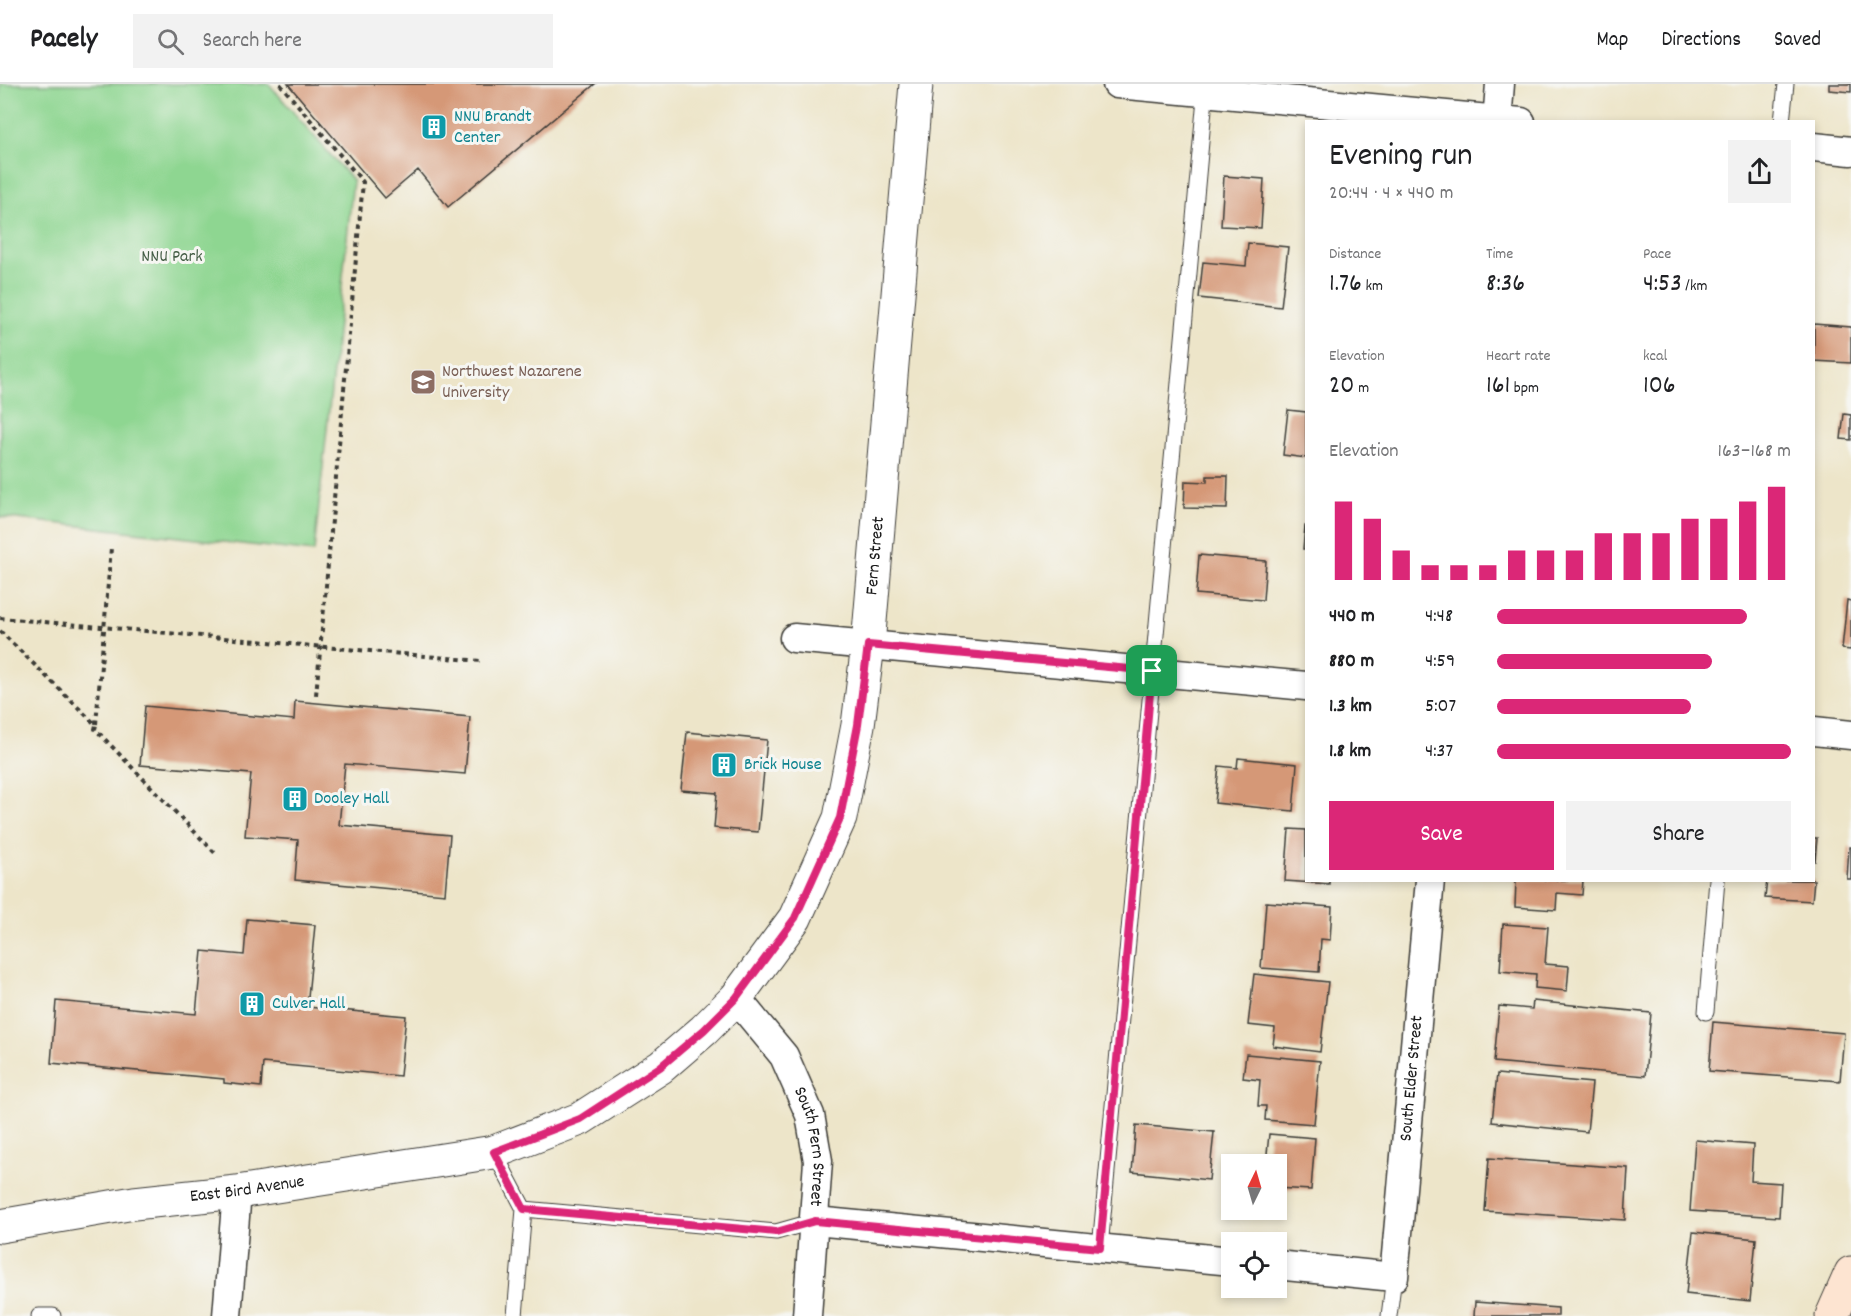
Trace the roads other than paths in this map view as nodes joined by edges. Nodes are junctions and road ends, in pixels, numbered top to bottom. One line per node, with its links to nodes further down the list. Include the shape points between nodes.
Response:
1 (916, 84): 12 (street, Fern Street)
2 (1117, 84): 5 (street)
3 (1500, 84): 7 (street)
4 (1786, 84): 8 (lane)
5 (1205, 88): 6 (street); 13 (lane)
6 (1496, 120)
7 (1505, 120)
8 (1782, 120)
9 (1815, 147): 10 (street)
10 (1851, 151)
11 (794, 638): 12 (street)
12 (868, 645): 13 (street); 19 (street, Fern Street, via 840,818 795,918)
13 (1152, 671): 14 (street); 26 (lane)
14 (1305, 686)
15 (1815, 731): 16 (street)
16 (1851, 735)
17 (1430, 882): 29 (street, South Elder Street)
18 (1717, 882): 20 (lane)
19 (736, 998): 21 (street, East Bird Avenue, via 660,1067 580,1119); 24 (street, South Fern Street, via 784,1056 810,1114 818,1161)
20 (1706, 1012)
21 (494, 1152): 22 (street, East Bird Avenue); 23 (lane)
22 (237, 1192): 25 (street, East Bird Avenue, via 134,1203); 32 (street)
23 (524, 1209): 24 (lane, via 776,1232); 33 (lane)
24 (815, 1221): 26 (street); 34 (street, South Fern Street)
25 (0, 1226)
26 (1100, 1248): 27 (street)
27 (1221, 1260)
28 (1287, 1266): 29 (street)
29 (1394, 1277): 35 (lane)
30 (39, 1316): 31 (lane)
31 (53, 1316)
32 (227, 1316)
33 (515, 1316)
34 (807, 1316)
35 (1389, 1316)

